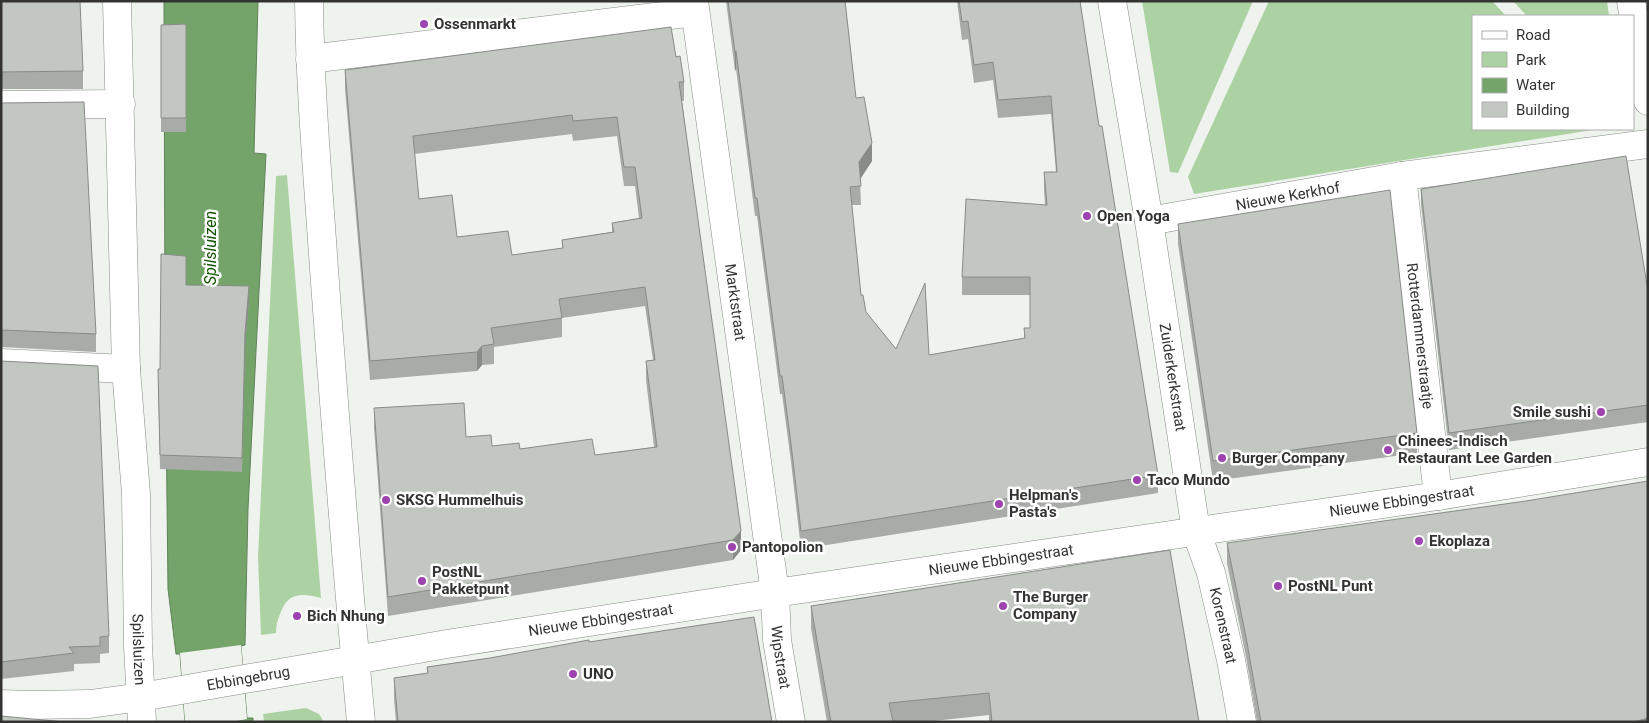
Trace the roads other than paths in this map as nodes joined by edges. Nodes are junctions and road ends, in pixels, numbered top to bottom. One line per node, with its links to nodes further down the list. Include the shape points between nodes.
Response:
1 (117, 1): 11 (street, Spilsluizen)
2 (309, 1): 8 (street)
3 (1112, 1): 14 (street)
4 (1631, 1): 6 (street)
5 (694, 7): 8 (street); 20 (street, Marktstraat)
6 (1633, 15)
7 (1634, 19): 9 (street)
8 (310, 59): 21 (street)
9 (1648, 101)
10 (1, 104): 11 (street)
11 (121, 104): 16 (street, Spilsluizen)
12 (1648, 144): 13 (street, Nieuwe Kerkhof)
13 (1402, 176): 14 (street, Nieuwe Kerkhof); 18 (street, Rotterdammerstraatje)
14 (1149, 222): 19 (street, Zuiderkerkstraat)
15 (1, 363): 16 (street)
16 (126, 369): 23 (street, Spilsluizen, via 136,494)
17 (1648, 462): 18 (street, Nieuwe Ebbingestraat)
18 (1438, 496): 19 (street, Nieuwe Ebbingestraat)
19 (1196, 531): 20 (street, Nieuwe Ebbingestraat); 26 (street, Korenstraat, via 1211,573)
20 (775, 593): 21 (street, Nieuwe Ebbingestraat); 25 (street, Wipstraat, via 777,640)
21 (354, 661): 23 (street, Ebbingebrug, via 182,691); 24 (street)
22 (1, 704): 23 (street, Ebbingebrug, via 90,704)
23 (141, 709)
24 (361, 722)
25 (790, 722)
26 (1242, 722)

